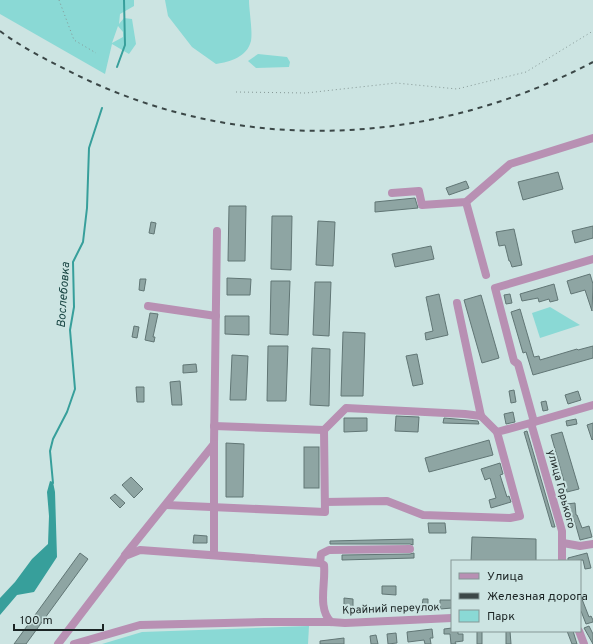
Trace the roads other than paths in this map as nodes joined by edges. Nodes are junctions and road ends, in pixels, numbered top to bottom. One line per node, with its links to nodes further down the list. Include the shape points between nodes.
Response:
1 (593, 138): 3 (street, via 510,164)
2 (392, 193): 3 (street, via 419,191 422,205)
3 (466, 202): 6 (street)
4 (217, 231): 9 (street)
5 (593, 259): 12 (street, улица Горького, via 495,288)
6 (486, 275)
7 (457, 303): 11 (street)
8 (148, 306): 9 (street)
9 (216, 316): 13 (street)
10 (593, 405): 12 (street)
11 (481, 416): 14 (street, via 346,408); 15 (street)
12 (533, 422): 15 (street); 20 (street, улица Горького)
13 (214, 426): 14 (street); 16 (street)
14 (324, 430): 17 (street)
15 (497, 432): 17 (street, via 520,516 510,518 423,515 386,501)
16 (214, 444): 18 (street); 19 (street)
17 (324, 502): 19 (street, via 325,512)
18 (166, 505): 19 (street); 24 (street)
19 (214, 507): 23 (street)
20 (563, 543): 21 (street, via 580,546); 25 (street, улица Горького)
21 (593, 544)
22 (410, 549): 26 (street, via 329,550 321,554)
23 (214, 555): 24 (street, via 140,550); 26 (street)
24 (125, 556): 30 (street)
25 (562, 560)
26 (320, 563): 28 (street, via 324,565 325,572 323,607 326,617)
27 (451, 618): 28 (street, Крайний переулок)
28 (331, 622): 31 (street, Крайний переулок, via 140,625)
29 (579, 632): 32 (street)
30 (58, 644)
31 (74, 644)
32 (584, 644)

